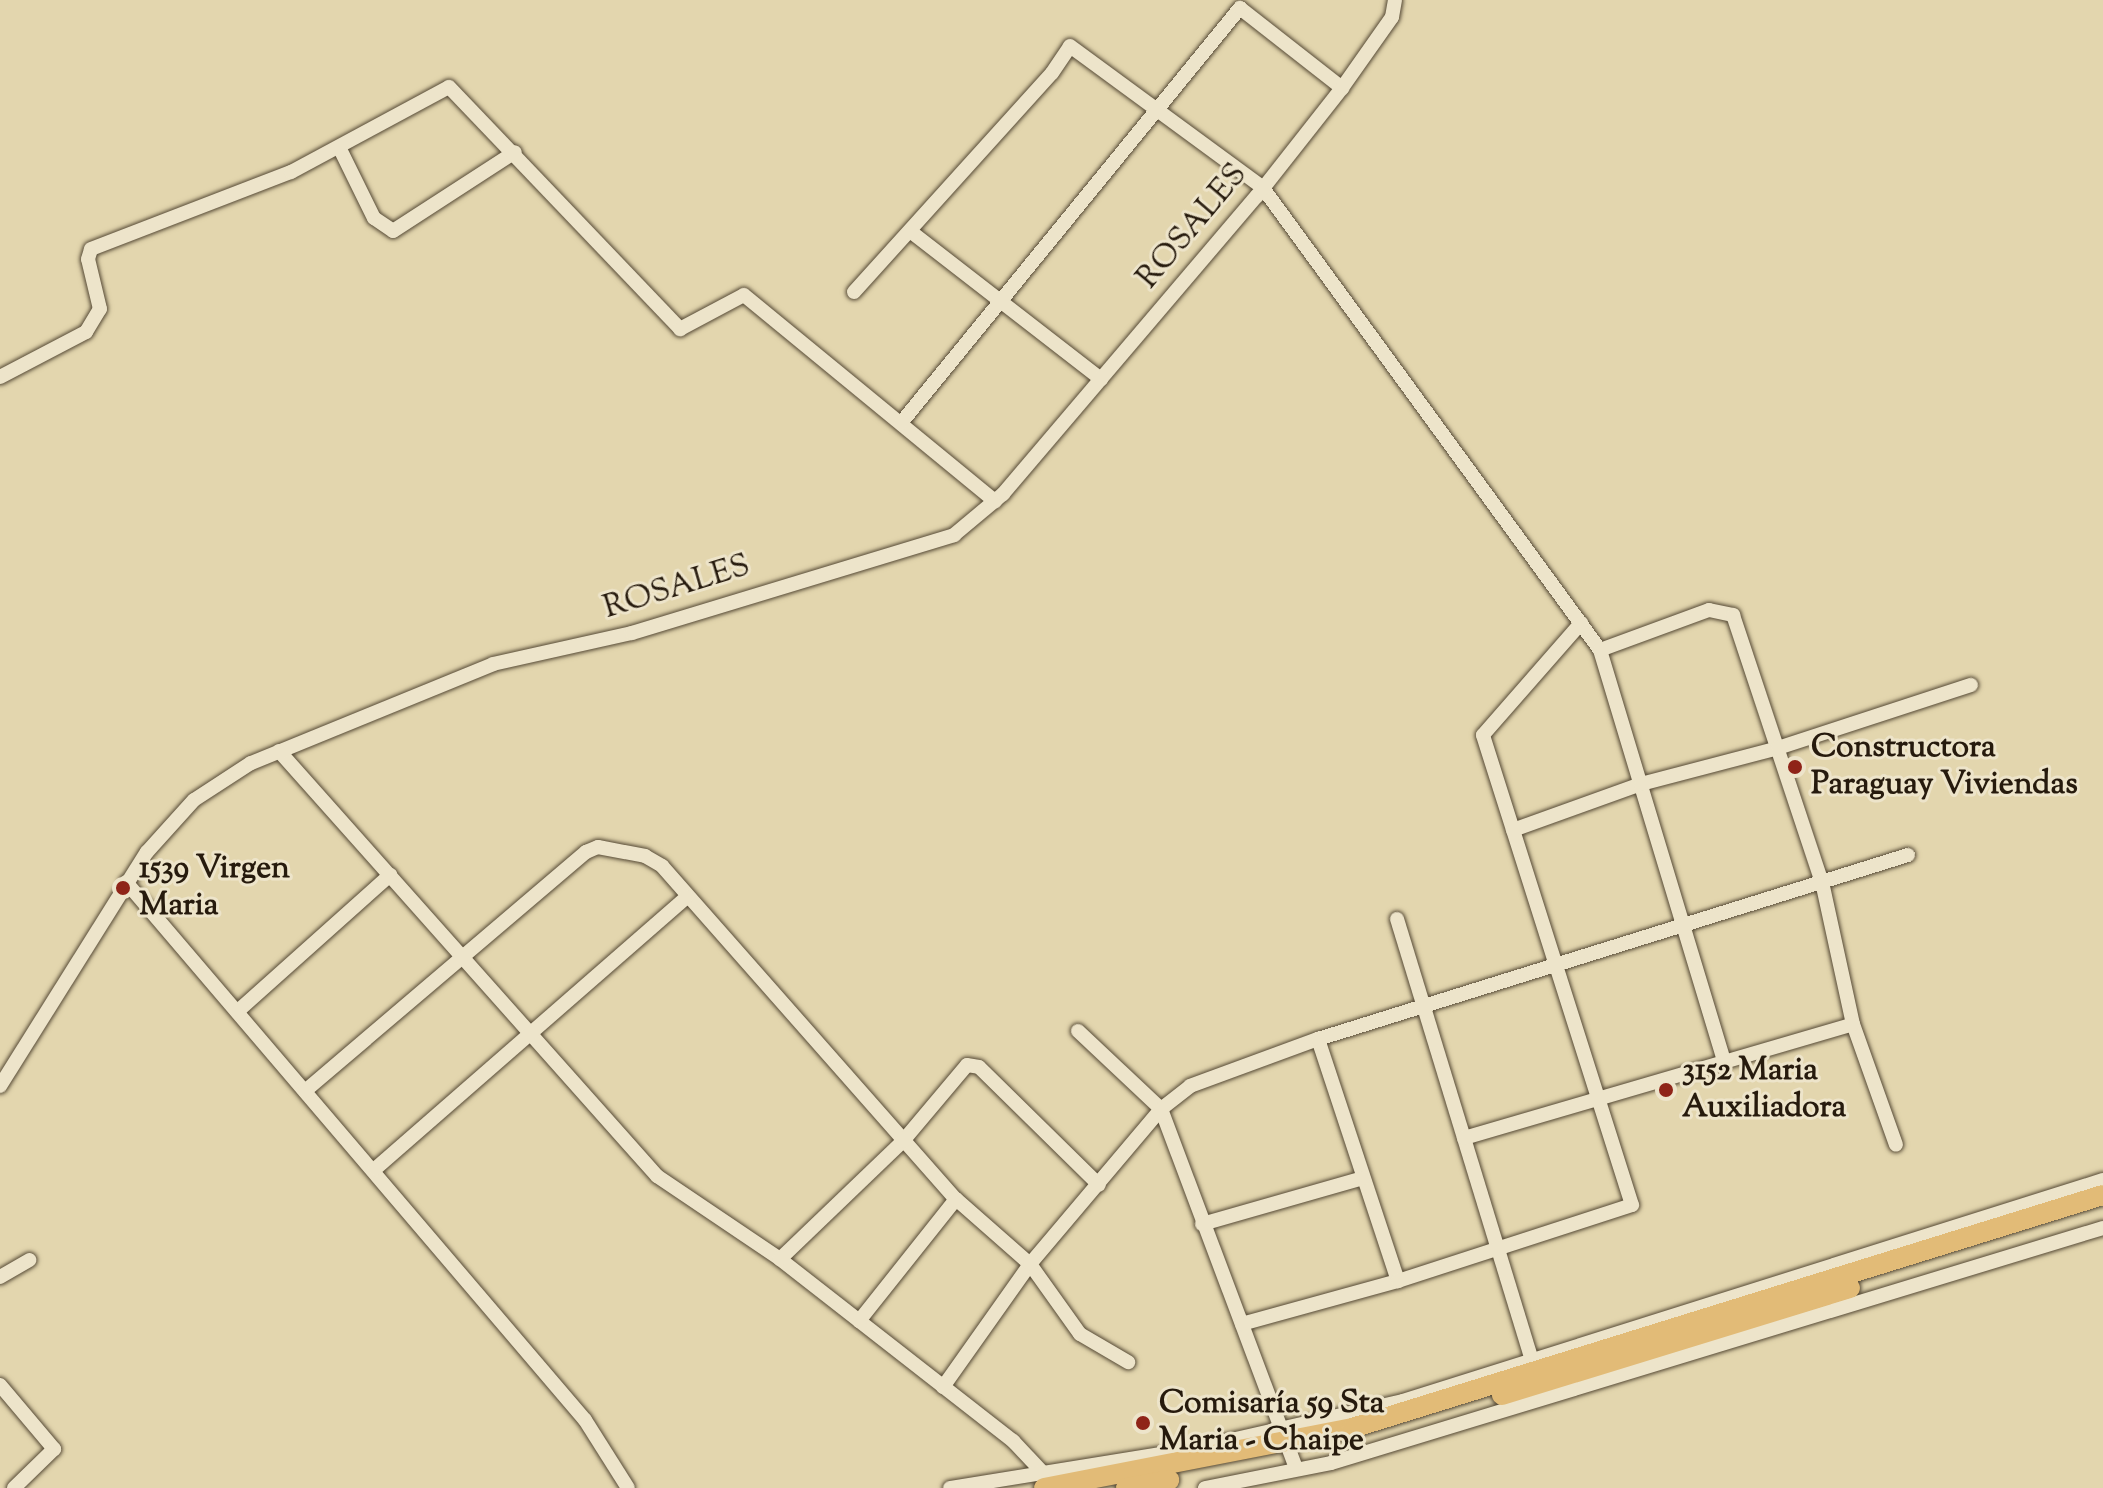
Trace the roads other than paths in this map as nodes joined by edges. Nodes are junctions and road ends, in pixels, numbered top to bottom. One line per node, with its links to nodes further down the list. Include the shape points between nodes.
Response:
1 (1395, 0): 2 (street, ROSALES, via 1392,17)
2 (1342, 88): 3 (street, via 1240,8); 6 (street, ROSALES)
3 (1158, 110): 6 (street); 7 (street, via 1070,46 1052,73); 9 (street)
4 (340, 149): 5 (street, via 449,87); 5 (street, via 374,218 393,231); 10 (street, via 91,249 88,259 100,309 86,332)
5 (515, 152): 12 (street, via 680,329 744,295)
6 (1263, 188): 11 (street, ROSALES); 14 (street)
7 (910, 231): 8 (street); 9 (street)
8 (854, 292)
9 (1000, 299): 11 (street); 12 (street)
10 (0, 377)
11 (1101, 379): 13 (street, ROSALES)
12 (901, 423): 13 (street)
13 (995, 501): 18 (street, ROSALES, via 954,535 632,633 493,664)
14 (1581, 623): 15 (street); 20 (street, via 1483,735)
15 (1600, 650): 17 (street, via 1709,610 1733,615); 19 (street)
16 (1971, 685): 17 (street)
17 (1778, 748): 19 (street); 24 (street)
18 (279, 751): 22 (street); 23 (street, ROSALES, via 194,800)
19 (1641, 784): 20 (street); 27 (street)
20 (1513, 830): 29 (street)
21 (1908, 855): 24 (street)
22 (390, 875): 28 (street); 31 (street)
23 (126, 882): 31 (street); 38 (street, ROSALES)
24 (1822, 882): 27 (street); 32 (street)
25 (687, 897): 28 (street, via 654,860 598,847); 34 (street); 44 (street)
26 (1397, 919): 30 (street)
27 (1684, 925): 29 (street); 37 (street)
28 (465, 960): 34 (street); 40 (street)
29 (1556, 965): 30 (street); 41 (street)
30 (1426, 1005): 35 (street); 43 (street)
31 (239, 1010): 40 (street)
32 (1853, 1024): 37 (street); 45 (street)
33 (1078, 1031): 42 (street)
34 (530, 1034): 46 (street); 56 (street, via 657,1176)
35 (1318, 1039): 42 (street, via 1190,1086); 47 (street)
36 (0, 1055): 38 (street)
37 (1724, 1060): 41 (street)
38 (11, 1068): 39 (street, ROSALES)
39 (0, 1086)
40 (305, 1091): 46 (street)
41 (1600, 1097): 43 (street); 55 (street, via 1632,1205)
42 (1161, 1109): 49 (street); 53 (street)
43 (1464, 1138): 55 (street)
44 (903, 1141): 49 (street, via 962,1068 974,1065); 51 (street); 56 (street)
45 (1896, 1145)
46 (375, 1169): 71 (street, via 585,1420)
47 (1363, 1178): 53 (street); 60 (street)
48 (2103, 1180): 64 (street)
49 (1099, 1185): 58 (street)
50 (2103, 1195): 64 (highway)
51 (956, 1199): 58 (street); 61 (street)
52 (2103, 1209): 64 (highway)
53 (1202, 1224): 62 (street)
54 (2103, 1228): 67 (street, via 1542,1401)
55 (1499, 1248): 60 (street); 64 (street)
56 (780, 1259): 61 (street)
57 (29, 1260): 59 (street)
58 (1030, 1264): 63 (street, via 1080,1334); 66 (street)
59 (0, 1277)
60 (1398, 1281): 62 (street)
61 (859, 1321): 66 (street)
62 (1242, 1324): 67 (street)
63 (1128, 1362)
64 (1535, 1372): 67 (highway); 67 (street, via 1403,1401)
65 (0, 1385): 70 (street, via 54,1449)
66 (943, 1387): 68 (street)
67 (1287, 1450): 68 (street); 69 (highway); 73 (highway); 74 (street)
68 (1045, 1482): 69 (highway); 72 (street)
69 (1068, 1486)
70 (14, 1488)
71 (628, 1488)
72 (950, 1488)
73 (1126, 1488)
74 (1205, 1488)

